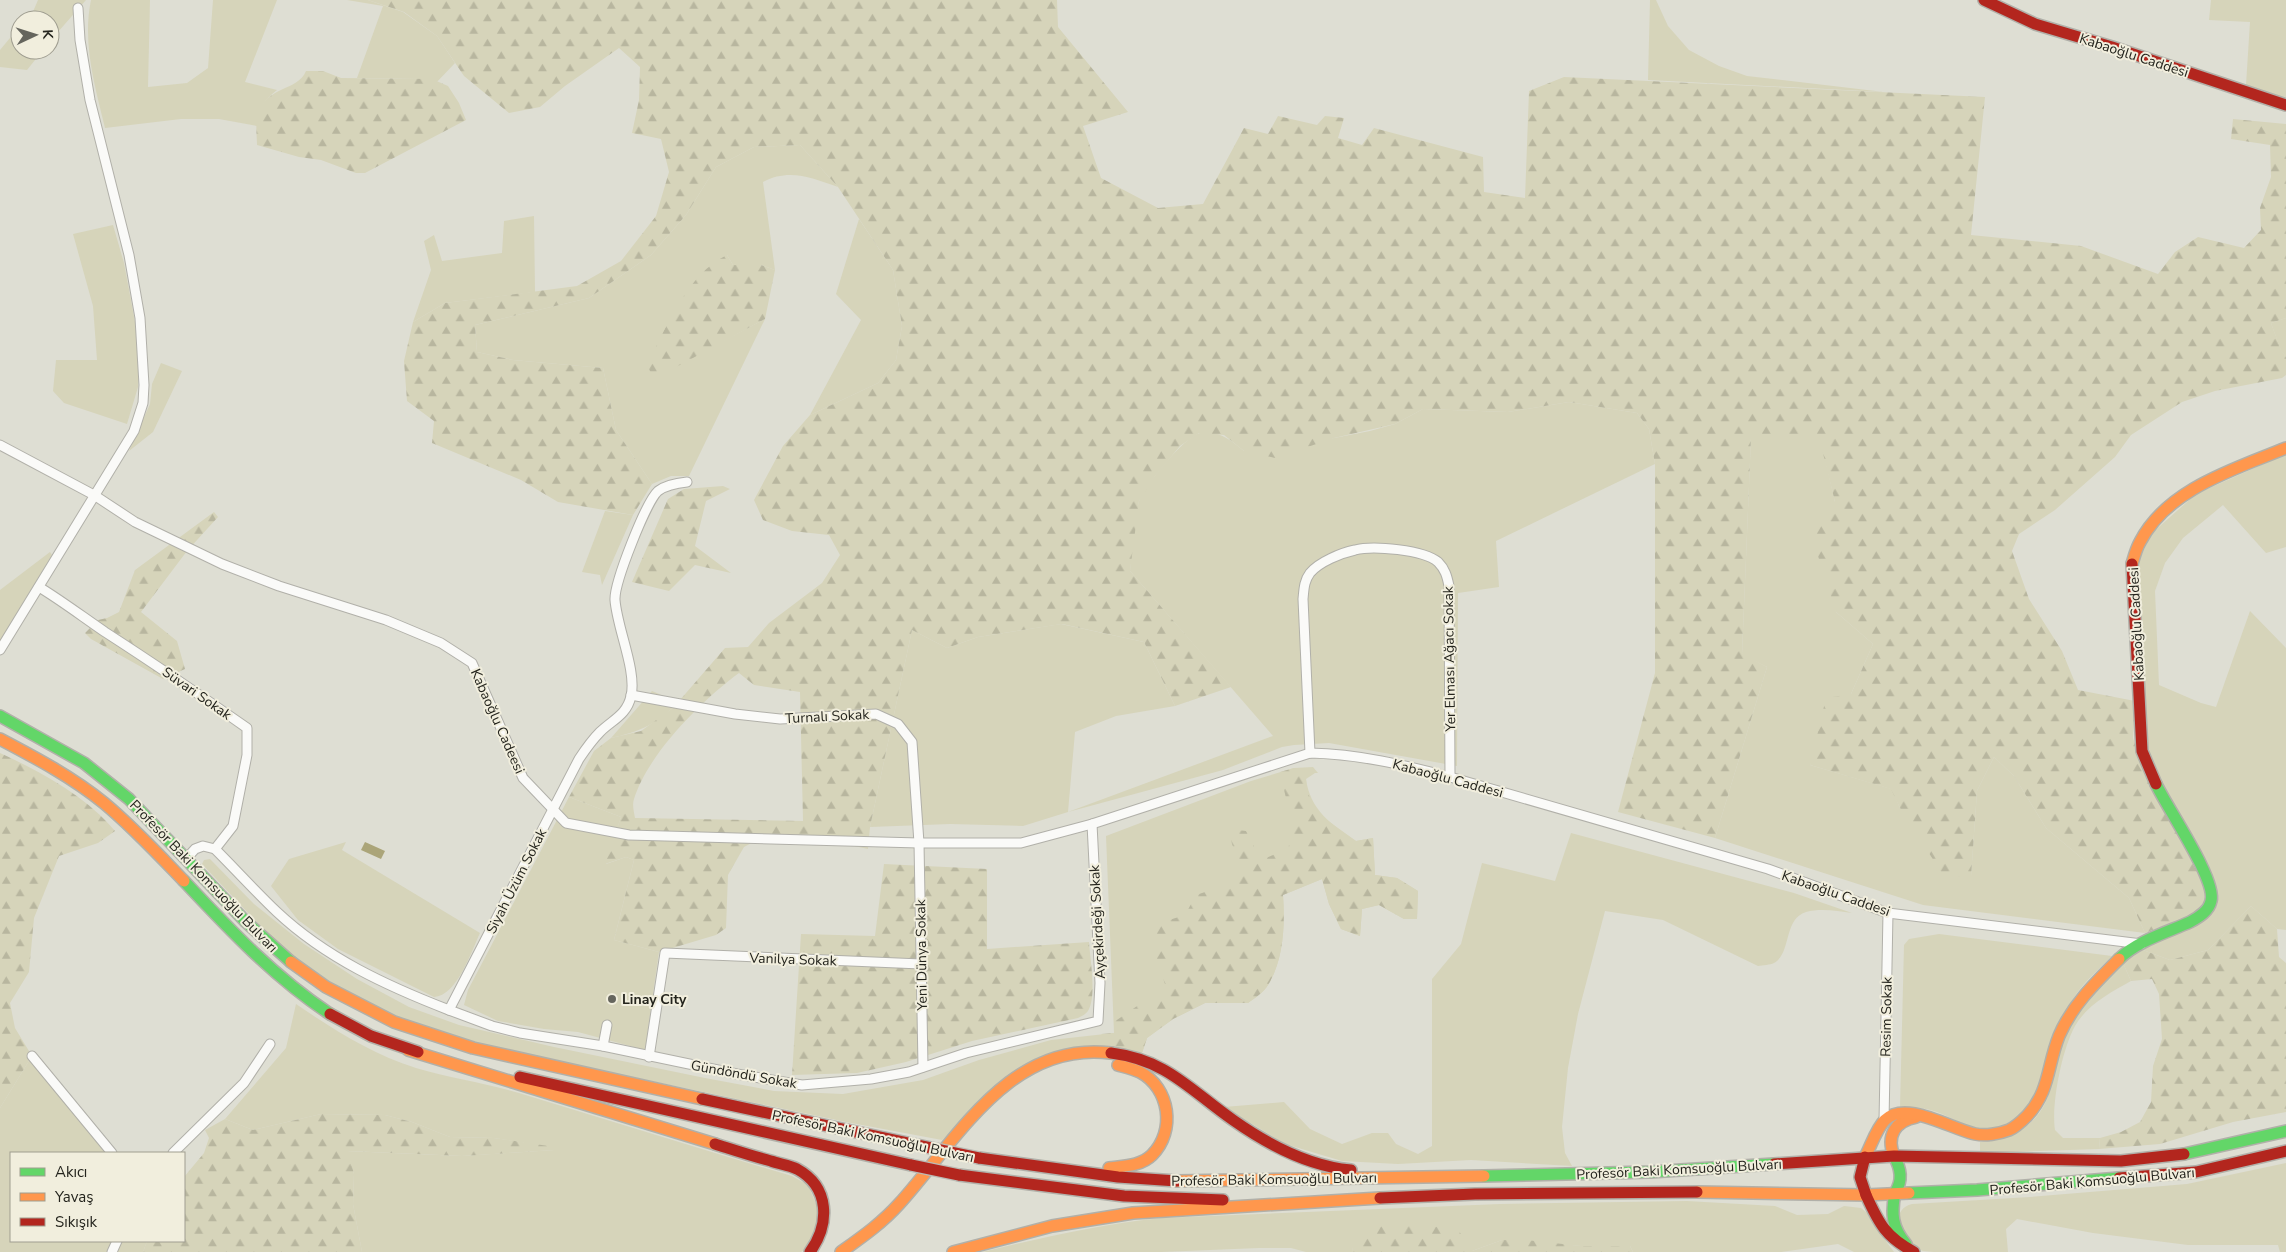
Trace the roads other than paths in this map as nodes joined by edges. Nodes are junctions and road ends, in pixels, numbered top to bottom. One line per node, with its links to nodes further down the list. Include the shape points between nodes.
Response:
1 (1984, 0): 3 (main road, Kabaoğlu Caddesi, via 2035,24)
2 (78, 8): 7 (street, via 90,100 134,280 144,366 140,417)
3 (2286, 105)
4 (0, 445): 7 (street)
5 (2286, 448): 21 (main road, Kabaoğlu Caddesi, via 2203,485 2175,502 2150,526 2134,554 2132,584 2142,751 2161,795 2208,878 2212,899 2198,918)
6 (686, 482): 10 (street, via 667,486 654,495 619,577 615,598 632,678)
7 (94, 495): 8 (street); 15 (street, Kabaoğlu Cadeesi, via 135,522 222,564 278,586 386,620 441,643 472,663 523,778)
8 (39, 587): 9 (street); 18 (street, Süvari Sokak, via 247,728 248,755 233,826)
9 (0, 650)
10 (632, 696): 15 (street, Siyah Üzüm Sokak, via 626,710 591,741); 17 (street, Turnalı Sokak, via 780,719 876,714 898,724 912,742)
11 (0, 716): 19 (main road, Profesör Baki Komsuoğlu Bulvarı, via 92,769 129,799)
12 (0, 740): 28 (main road, Profesör Baki Komsuoğlu Bulvarı, via 36,757 93,793 290,987 353,1027)
13 (1310, 753): 14 (street, Kabaoğlu Caddesi, via 1375,759); 14 (street, Yer Elması Ağacı Sokak, via 1305,582 1311,572 1326,562 1355,550 1374,548 1424,554 1446,572 1449,586); 16 (street, Kabaoğlu Caddesi)
14 (1450, 777): 20 (street, Kabaoğlu Caddesi, via 1768,869)
15 (553, 810): 17 (street, Kabaoğlu Cadeesi, via 566,823 629,835); 23 (street, Siyah Üzüm Sokak)
16 (1092, 824): 17 (street, Kabaoğlu Caddesi, via 1021,843); 24 (street, Ayçekirdeği Sokak, via 1100,983)
17 (919, 843): 22 (street, Yeni Dünya Sokak)
18 (215, 849): 19 (street, via 204,846 195,849); 23 (street, via 278,913 318,945 360,972)
19 (186, 859): 40 (main road, Profesör Baki Komsuoğlu Bulvarı, bridge, via 280,954 333,992 394,1022 472,1048)
20 (1888, 913): 21 (street, Kabaoğlu Caddesi); 33 (street, Resim Sokak)
21 (2142, 944): 32 (main road, via 2122,956 2081,997 2059,1036 2044,1092 2021,1122 2009,1130 1987,1135)
22 (922, 964): 30 (street, Vanilya Sokak, via 665,953); 31 (street, Yeni Dünya Sokak)
23 (449, 1010): 27 (street, Gündöndü Sokak, via 520,1033)
24 (1098, 1021): 31 (street, Gündöndü Sokak, via 966,1053)
25 (607, 1025): 27 (street)
26 (270, 1044): 37 (street, via 244,1082)
27 (603, 1046): 30 (street, Gündöndü Sokak)
28 (408, 1050): 44 (main road, Profesör Baki Komsuoğlu Bulvarı, bridge, via 911,1165 1026,1185 1135,1198); 46 (main road, via 796,1169 811,1179 824,1201 823,1227)
29 (32, 1056): 36 (street)
30 (649, 1057): 31 (street, Gündöndü Sokak, via 802,1084 871,1079)
31 (923, 1067)
32 (1927, 1117): 33 (main road, via 1904,1113); 38 (main road, via 1901,1122 1894,1130 1889,1147)
33 (1884, 1121): 39 (main road)
34 (2286, 1132): 38 (main road, Profesör Baki Komsuoğlu Bulvarı, via 2191,1153 2121,1161)
35 (2286, 1151): 42 (main road, Profesör Baki Komsuoğlu Bulvarı, via 2170,1176)
36 (111, 1152)
37 (174, 1152)
38 (1894, 1156): 39 (main road); 42 (main road, via 1902,1172 1902,1180)
39 (1865, 1157): 41 (main road, Profesör Baki Komsuoğlu Bulvarı, via 1650,1172); 43 (main road, via 1859,1181)
40 (979, 1158): 41 (main road, Profesör Baki Komsuoğlu Bulvarı, via 1118,1177 1173,1180); 45 (main road, via 1115,1168 1136,1165 1153,1155 1164,1140 1169,1119 1165,1099 1150,1078 1123,1065 1082,1063 1041,1074 1022,1084 991,1112)
41 (1466, 1176): 47 (main road, via 1342,1170 1325,1165 1254,1136 1169,1071 1154,1064 1107,1052 1073,1054 1025,1070 997,1090 878,1227)
42 (1895, 1193): 43 (main road); 49 (main road, via 1893,1224 1896,1235)
43 (1866, 1195): 44 (main road, Profesör Baki Komsuoğlu Bulvarı, via 1601,1192); 49 (main road, via 1887,1236)
44 (1329, 1200): 48 (main road, via 1114,1215 1034,1230)
45 (906, 1213)
46 (810, 1252)
47 (841, 1252)
48 (953, 1252)
49 (1914, 1252)

